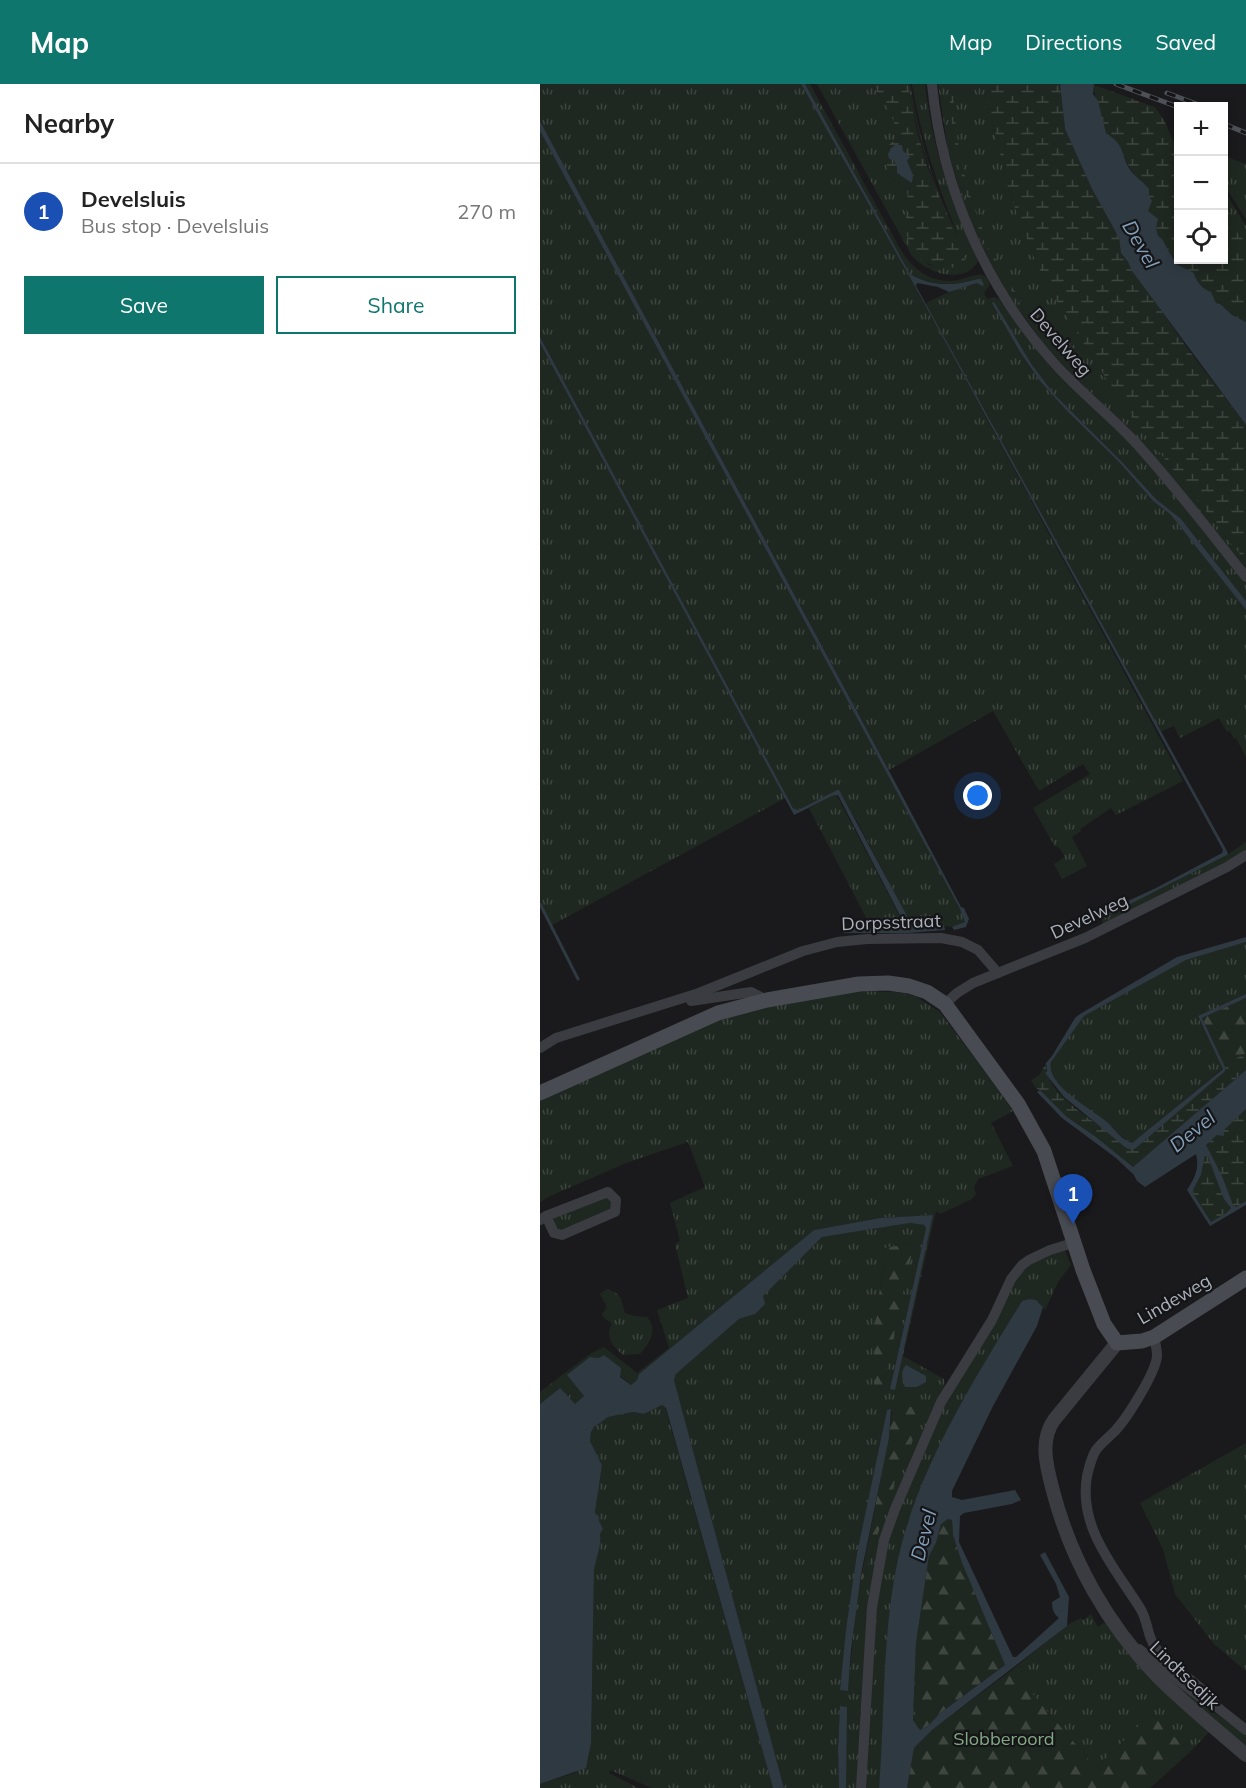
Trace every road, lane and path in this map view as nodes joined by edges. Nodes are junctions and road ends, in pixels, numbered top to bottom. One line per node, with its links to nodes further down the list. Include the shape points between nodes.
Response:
1 (932, 84): 2 (street, Develweg, via 943,152 956,198 1007,303 1055,364 1126,433 1173,486)
2 (1246, 577)
3 (1246, 855): 4 (street, Develweg, via 1085,938)
4 (998, 973): 6 (street, Dorpsstraat, via 978,950 962,942 941,938 867,939 803,951); 7 (street, Develweg, via 973,983)
5 (766, 1000): 6 (street, Dorpsstraat, via 751,992); 7 (main road, Dorpsstraat, via 859,984 888,983 927,992); 9 (main road, Dorpsstraat, via 718,1013)
6 (676, 1001): 8 (street, Dorpsstraat, via 556,1038)
7 (945, 1004): 11 (main road, via 1018,1104 1044,1151)
8 (540, 1048)
9 (540, 1093)
10 (543, 1218): 10 (street, via 554,1233 562,1235 615,1212 616,1200 608,1192)
11 (1073, 1243): 14 (main road, via 1104,1324); 19 (street, via 1029,1260 1011,1279 992,1320 937,1411 895,1509 884,1540 872,1607)
12 (1246, 1278): 13 (main road, Lindeweg)
13 (1154, 1337): 14 (main road, Lindeweg); 16 (street, via 1157,1356 1153,1367 1129,1412 1091,1459 1085,1498 1103,1553 1143,1613 1154,1646 1208,1693)
14 (1117, 1343): 15 (street, Lindtsedijk, via 1049,1427 1046,1462 1064,1527 1083,1572)
15 (1128, 1642): 16 (street); 18 (street, Lindtsedijk, via 1173,1691)
16 (1217, 1707): 17 (street, Lindtsedijk)
17 (1246, 1730)
18 (1246, 1755)
19 (861, 1788)

